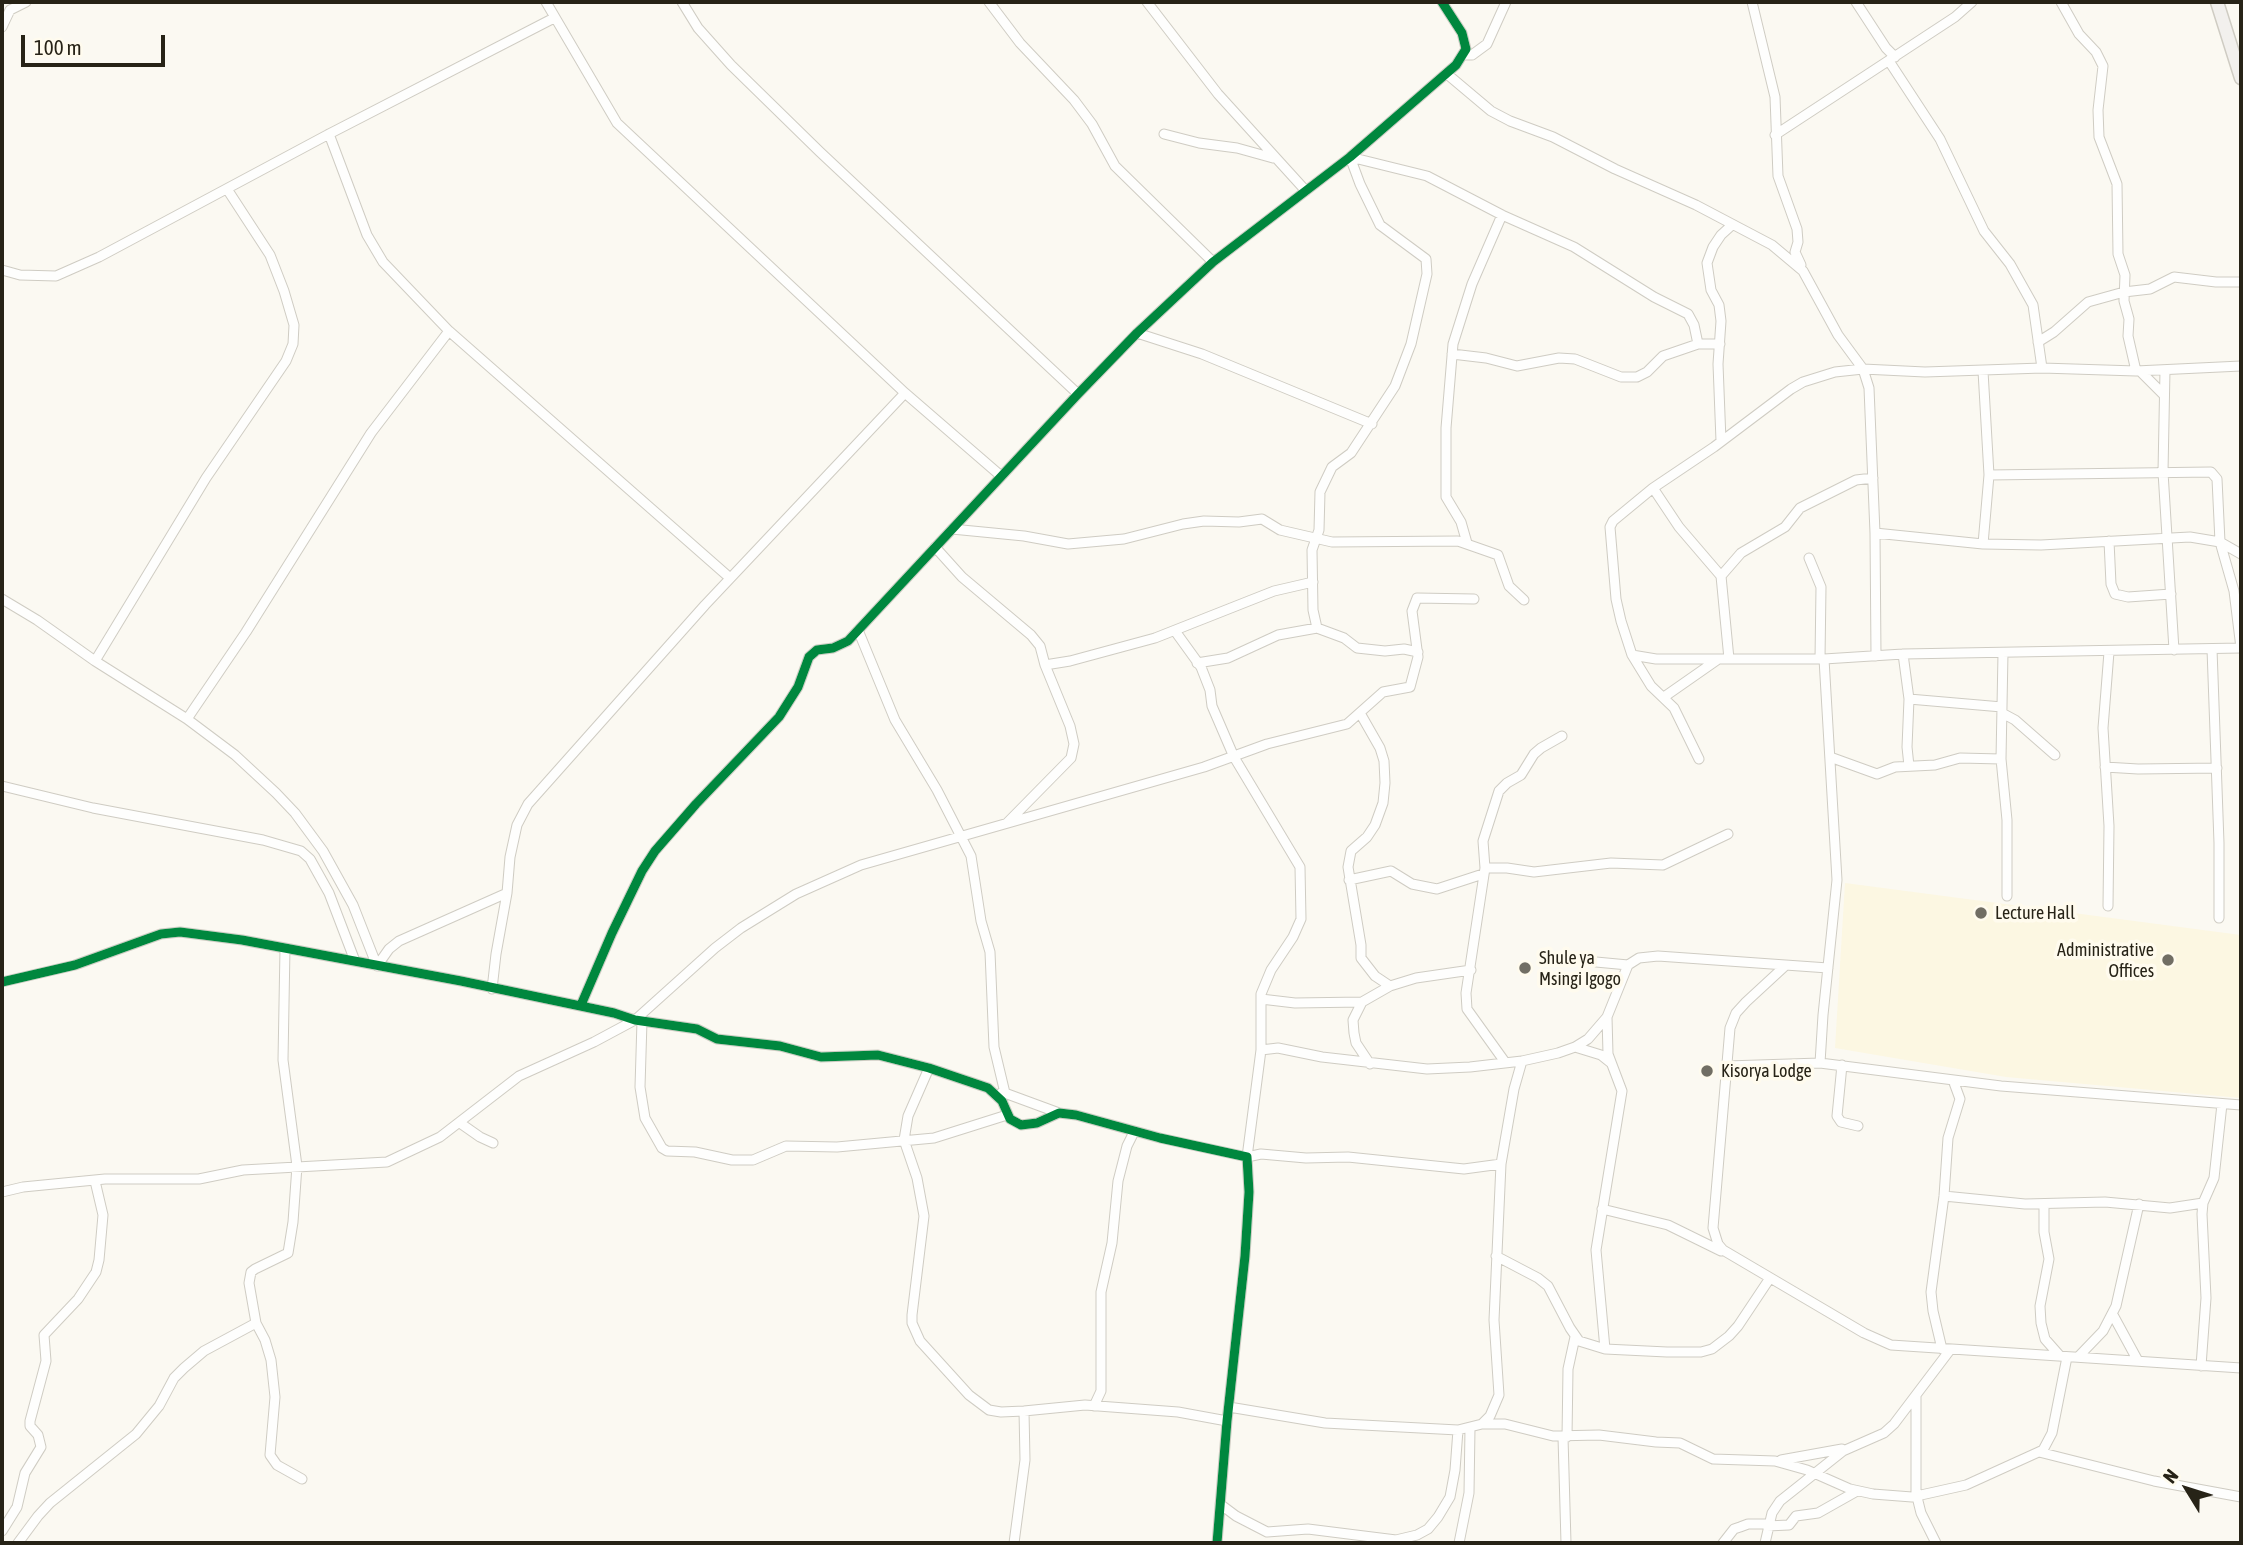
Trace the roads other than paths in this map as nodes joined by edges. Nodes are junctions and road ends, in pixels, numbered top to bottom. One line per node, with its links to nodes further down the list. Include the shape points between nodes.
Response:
1 (26, 2): 13 (street)
2 (546, 2): 14 (street)
3 (682, 2): 47 (street, via 698,28 732,65)
4 (989, 2): 29 (street, via 1086,116 1115,166)
5 (1147, 2): 24 (street)
6 (1442, 2): 16 (street, via 1462,33)
7 (1506, 2): 16 (street, via 1487,44 1472,55)
8 (1752, 2): 22 (street, via 1775,97)
9 (1856, 2): 17 (street)
10 (1972, 2): 17 (street)
11 (2062, 2): 33 (street, via 2103,66 2099,137 2117,184 2118,254)
12 (2217, 2): 19 (main road)
13 (7, 6): 15 (street)
14 (554, 18): 20 (street); 46 (street, via 617,123)
15 (2, 27)
16 (1463, 55): 18 (street)
17 (1892, 59): 22 (street); 36 (street, via 1940,139 1984,231 2033,305)
18 (1447, 74): 23 (street); 28 (street, via 1473,98 1510,121 1553,137)
19 (2241, 78)
20 (329, 134): 25 (street); 34 (street, via 367,235 383,262)
21 (1164, 134): 24 (street)
22 (1775, 135): 31 (street, via 1779,176 1797,229 1795,252)
23 (1350, 157): 26 (street); 27 (street, via 1427,176); 49 (street, via 1380,225 1426,259 1427,265 1411,344 1395,386)
24 (1274, 158): 26 (street)
25 (228, 189): 30 (street, via 56,276); 88 (street, via 270,255 294,325 293,344)
26 (1306, 191): 29 (street)
27 (1502, 215): 37 (street, via 1574,247 1688,314); 39 (street, via 1468,297)
28 (1732, 225): 31 (street, via 1772,245); 38 (street, via 1713,247 1707,263 1711,290 1719,305)
29 (1213, 262): 35 (street)
30 (2, 270)
31 (1803, 271): 42 (street)
32 (2241, 282): 33 (street, via 2174,277 2150,289)
33 (2124, 292): 36 (street, via 2088,302); 45 (street, via 2129,349)
34 (449, 331): 68 (street); 95 (street, via 371,433)
35 (1137, 333): 47 (street); 49 (street, via 1202,354)
36 (2038, 342): 41 (street)
37 (1699, 344): 38 (street); 39 (street, via 1663,356 1637,377 1621,377 1575,359 1517,366)
38 (1720, 344): 50 (street)
39 (1452, 354): 62 (street, via 1446,497)
40 (2241, 366): 43 (street)
41 (2042, 368): 44 (street); 45 (street)
42 (1863, 369): 44 (street); 50 (street, via 1803,382); 54 (street, via 1870,388)
43 (2165, 370): 45 (street); 48 (street)
44 (1983, 371): 52 (street)
45 (2138, 371): 48 (street)
46 (905, 393): 53 (street); 68 (street)
47 (1078, 394): 53 (street)
48 (2164, 395): 51 (street)
49 (1372, 424): 58 (street, via 1351,453 1326,474 1318,499)
50 (1721, 441): 55 (street)
51 (2163, 472): 52 (street); 59 (street); 61 (street, via 2211,472 2217,479)
52 (1989, 475): 63 (street)
53 (1001, 476): 56 (street)
54 (1873, 478): 57 (street); 67 (street, via 1856,480 1800,508 1785,527 1741,552)
55 (1653, 488): 67 (street); 83 (street, via 1610,527 1616,599)
56 (952, 528): 58 (street, via 1068,544 1124,539 1204,521 1262,519 1280,530); 64 (street)
57 (1875, 533): 63 (street); 84 (street)
58 (1316, 538): 62 (street, via 1355,543); 69 (street)
59 (2167, 538): 60 (street); 61 (street); 70 (street)
60 (2109, 541): 63 (street); 70 (street, via 2115,594)
61 (2220, 541): 65 (street); 77 (street, via 2234,591 2241,648)
62 (1467, 542): 73 (street, via 1498,555 1509,586)
63 (1983, 544)
64 (935, 547): 75 (street); 90 (street, via 969,584 1031,635 1040,646)
65 (2241, 554)
66 (1809, 558): 86 (street, via 1821,587)
67 (1721, 576): 85 (street)
68 (730, 579): 111 (street, via 528,804 517,825)
69 (1313, 582): 74 (street); 76 (street, via 1274,591)
70 (2171, 594): 78 (street)
71 (2, 599): 88 (street)
72 (1474, 599): 79 (street, via 1417,598 1412,611)
73 (1524, 600)
74 (1317, 628): 79 (street, via 1357,648); 89 (street, via 1278,635 1228,657)
75 (858, 630): 108 (street, via 895,720); 130 (street, via 841,645 817,650 809,657 798,687 779,717 655,851)
76 (1175, 631): 89 (street); 90 (street)
77 (2212, 649): 78 (street); 104 (street)
78 (2174, 650): 80 (street)
79 (1418, 652): 94 (street, via 1410,687 1383,692)
80 (2109, 652): 81 (street); 103 (street)
81 (2003, 653): 82 (street); 93 (street)
82 (1903, 654): 84 (street); 92 (street)
83 (1632, 655): 87 (street); 91 (street, via 1651,686)
84 (1876, 656): 86 (street)
85 (1729, 659): 86 (street); 87 (street)
86 (1822, 659): 99 (street)
87 (1717, 660): 91 (street)
88 (95, 661): 95 (street)
89 (1198, 663): 98 (street)
90 (1045, 665): 106 (street, via 1070,726 1071,758)
91 (1664, 697): 100 (street)
92 (1909, 699): 93 (street); 102 (street)
93 (2002, 710): 97 (street); 101 (street)
94 (1360, 713): 98 (street, via 1347,724); 110 (street, via 1380,748 1385,783 1375,825 1351,851)
95 (187, 719): 119 (street, via 236,755 295,813 341,883)
96 (1562, 736): 109 (street, via 1534,754 1521,775 1499,791 1483,841)
97 (2055, 755)
98 (1234, 757): 106 (street); 128 (street, via 1300,867 1301,919 1271,970)
99 (1830, 757): 102 (street, via 1877,774); 121 (street, via 1837,880)
100 (1699, 759)
101 (2001, 759): 102 (street, via 1969,757); 112 (street)
102 (1909, 766)
103 (2105, 767): 104 (street); 113 (street)
104 (2217, 768): 114 (street)
105 (2, 786): 116 (street, via 300,851 310,859 329,893)
106 (1005, 825): 108 (street)
107 (1728, 834): 109 (street, via 1663,865 1611,863 1534,872)
108 (962, 838): 132 (street, via 861,865 796,894 715,948); 145 (street, via 971,856 990,953 994,1047)
109 (1484, 871): 110 (street, via 1437,889 1412,884 1391,871); 122 (street)
110 (1349, 880): 123 (street, via 1361,958)
111 (507, 893): 119 (street, via 398,941); 126 (street)
112 (2007, 896)
113 (2108, 906)
114 (2219, 918)
115 (285, 948): 116 (street); 124 (street, via 180,932 161,934 75,965); 157 (street, via 283,1060)
116 (355, 961): 119 (street)
117 (1596, 962): 118 (street)
118 (1628, 965): 120 (street, via 1639,958 1658,956); 131 (street)
119 (377, 966): 126 (street)
120 (1785, 966): 121 (street); 141 (street, via 1735,1013)
121 (1828, 968): 137 (street)
122 (1471, 970): 125 (street); 136 (street, via 1467,1009)
123 (1375, 976): 125 (street); 127 (street)
124 (2, 982)
125 (1390, 986): 127 (street)
126 (492, 989): 130 (street)
127 (1375, 994): 129 (street)
128 (1261, 999): 129 (street); 134 (street)
129 (1362, 1002): 138 (street, via 1353,1020 1354,1033)
130 (581, 1005): 132 (street)
131 (1606, 1017): 133 (street); 139 (street)
132 (639, 1020): 142 (street, via 821,1057 878,1055); 150 (street, via 536,1066); 153 (street, via 645,1118 667,1151 752,1160 786,1146)
133 (1576, 1047): 135 (street); 139 (street)
134 (1261, 1050): 138 (street, via 1278,1048); 155 (street)
135 (1522, 1060): 136 (street); 156 (street)
136 (1505, 1062): 138 (street, via 1427,1069)
137 (1821, 1063): 140 (street); 141 (street)
138 (1370, 1064)
139 (1612, 1064): 164 (street, via 1622,1091)
140 (1842, 1065): 143 (street); 151 (street, via 1837,1116 1841,1122)
141 (1727, 1066): 166 (street, via 1713,1228)
142 (929, 1068): 144 (street); 153 (street, via 908,1116)
143 (1953, 1080): 146 (street); 160 (street, via 1960,1099 1948,1138)
144 (988, 1088): 145 (street); 149 (street, via 1002,1101)
145 (1005, 1093): 148 (street)
146 (2222, 1104): 147 (street); 161 (street, via 2214,1178)
147 (2241, 1105)
148 (1059, 1113): 149 (street, via 1027,1125 1016,1124); 152 (street)
149 (1007, 1115): 153 (street, via 944,1136)
150 (460, 1123): 154 (street); 157 (street, via 387,1162)
151 (1858, 1126)
152 (1134, 1132): 155 (street); 179 (street, via 1118,1181 1101,1292 1101,1391)
153 (905, 1141): 181 (street, via 924,1216 912,1323 920,1341 961,1388 989,1410)
154 (492, 1143)
155 (1247, 1157): 156 (street, via 1348,1157 1464,1169); 180 (street, via 1245,1256)
156 (1501, 1164): 165 (street)
157 (297, 1166): 158 (street, via 199,1179); 169 (street, via 290,1247 284,1256 250,1276)
158 (96, 1181): 159 (street, via 23,1186); 197 (street, via 103,1215 96,1272 44,1335 46,1362 30,1421 41,1447 25,1473 17,1507)
159 (2, 1192)
160 (1944, 1196): 162 (street); 172 (street, via 1931,1292)
161 (2203, 1203): 163 (street, via 2171,1208); 176 (street, via 2206,1298)
162 (2044, 1204): 163 (street); 173 (street, via 2049,1259 2041,1323 2045,1339)
163 (2138, 1204): 168 (street)
164 (1602, 1209): 166 (street, via 1677,1229); 171 (street, via 1596,1267)
165 (1496, 1255): 170 (street, via 1548,1286); 183 (street, via 1499,1395)
166 (1728, 1255): 167 (street)
167 (1770, 1278): 171 (street, via 1738,1326 1712,1349); 172 (street, via 1884,1343)
168 (2113, 1315): 174 (street); 175 (street)
169 (256, 1323): 191 (street, via 265,1340 275,1397 270,1455 277,1465); 198 (street, via 204,1351 184,1368 136,1434 50,1503)
170 (1575, 1337): 171 (street); 186 (street, via 1568,1369)
171 (1605, 1349)
172 (1946, 1350): 173 (street); 178 (street)
173 (2063, 1356): 174 (street); 188 (street, via 2052,1433)
174 (2078, 1357): 175 (street)
175 (2138, 1361): 176 (street)
176 (2201, 1366): 177 (street)
177 (2241, 1368)
178 (1916, 1395): 187 (street, via 1884,1433); 193 (street)
179 (1094, 1406): 181 (street); 182 (street)
180 (1229, 1407): 182 (street); 185 (street, via 1325,1423)
181 (1024, 1411): 199 (street, via 1025,1460)
182 (1227, 1421): 195 (street)
183 (1482, 1424): 184 (street); 186 (street, via 1505,1424)
184 (1470, 1428): 185 (street); 201 (street, via 1469,1493)
185 (1458, 1430): 195 (street, via 1450,1497 1438,1517 1418,1535 1396,1540 1308,1529 1267,1532)
186 (1565, 1437): 189 (street, via 1599,1435 1680,1443 1713,1459); 202 (street)
187 (1853, 1446): 189 (street); 190 (street)
188 (2039, 1452): 193 (street, via 1966,1485); 194 (street)
189 (1775, 1461): 190 (street)
190 (1814, 1473): 192 (street); 196 (street, via 1780,1502)
191 (302, 1479)
192 (1857, 1491): 193 (street); 196 (street, via 1818,1513 1796,1516 1789,1525)
193 (1917, 1496): 205 (street)
194 (2241, 1497)
195 (1220, 1504): 200 (street)
196 (1768, 1525): 203 (street, via 1734,1529); 204 (street)
197 (2, 1531)
198 (18, 1543)
199 (1014, 1543)
200 (1217, 1543)
201 (1458, 1543)
202 (1566, 1543)
203 (1723, 1543)
204 (1765, 1543)
205 (1936, 1543)

